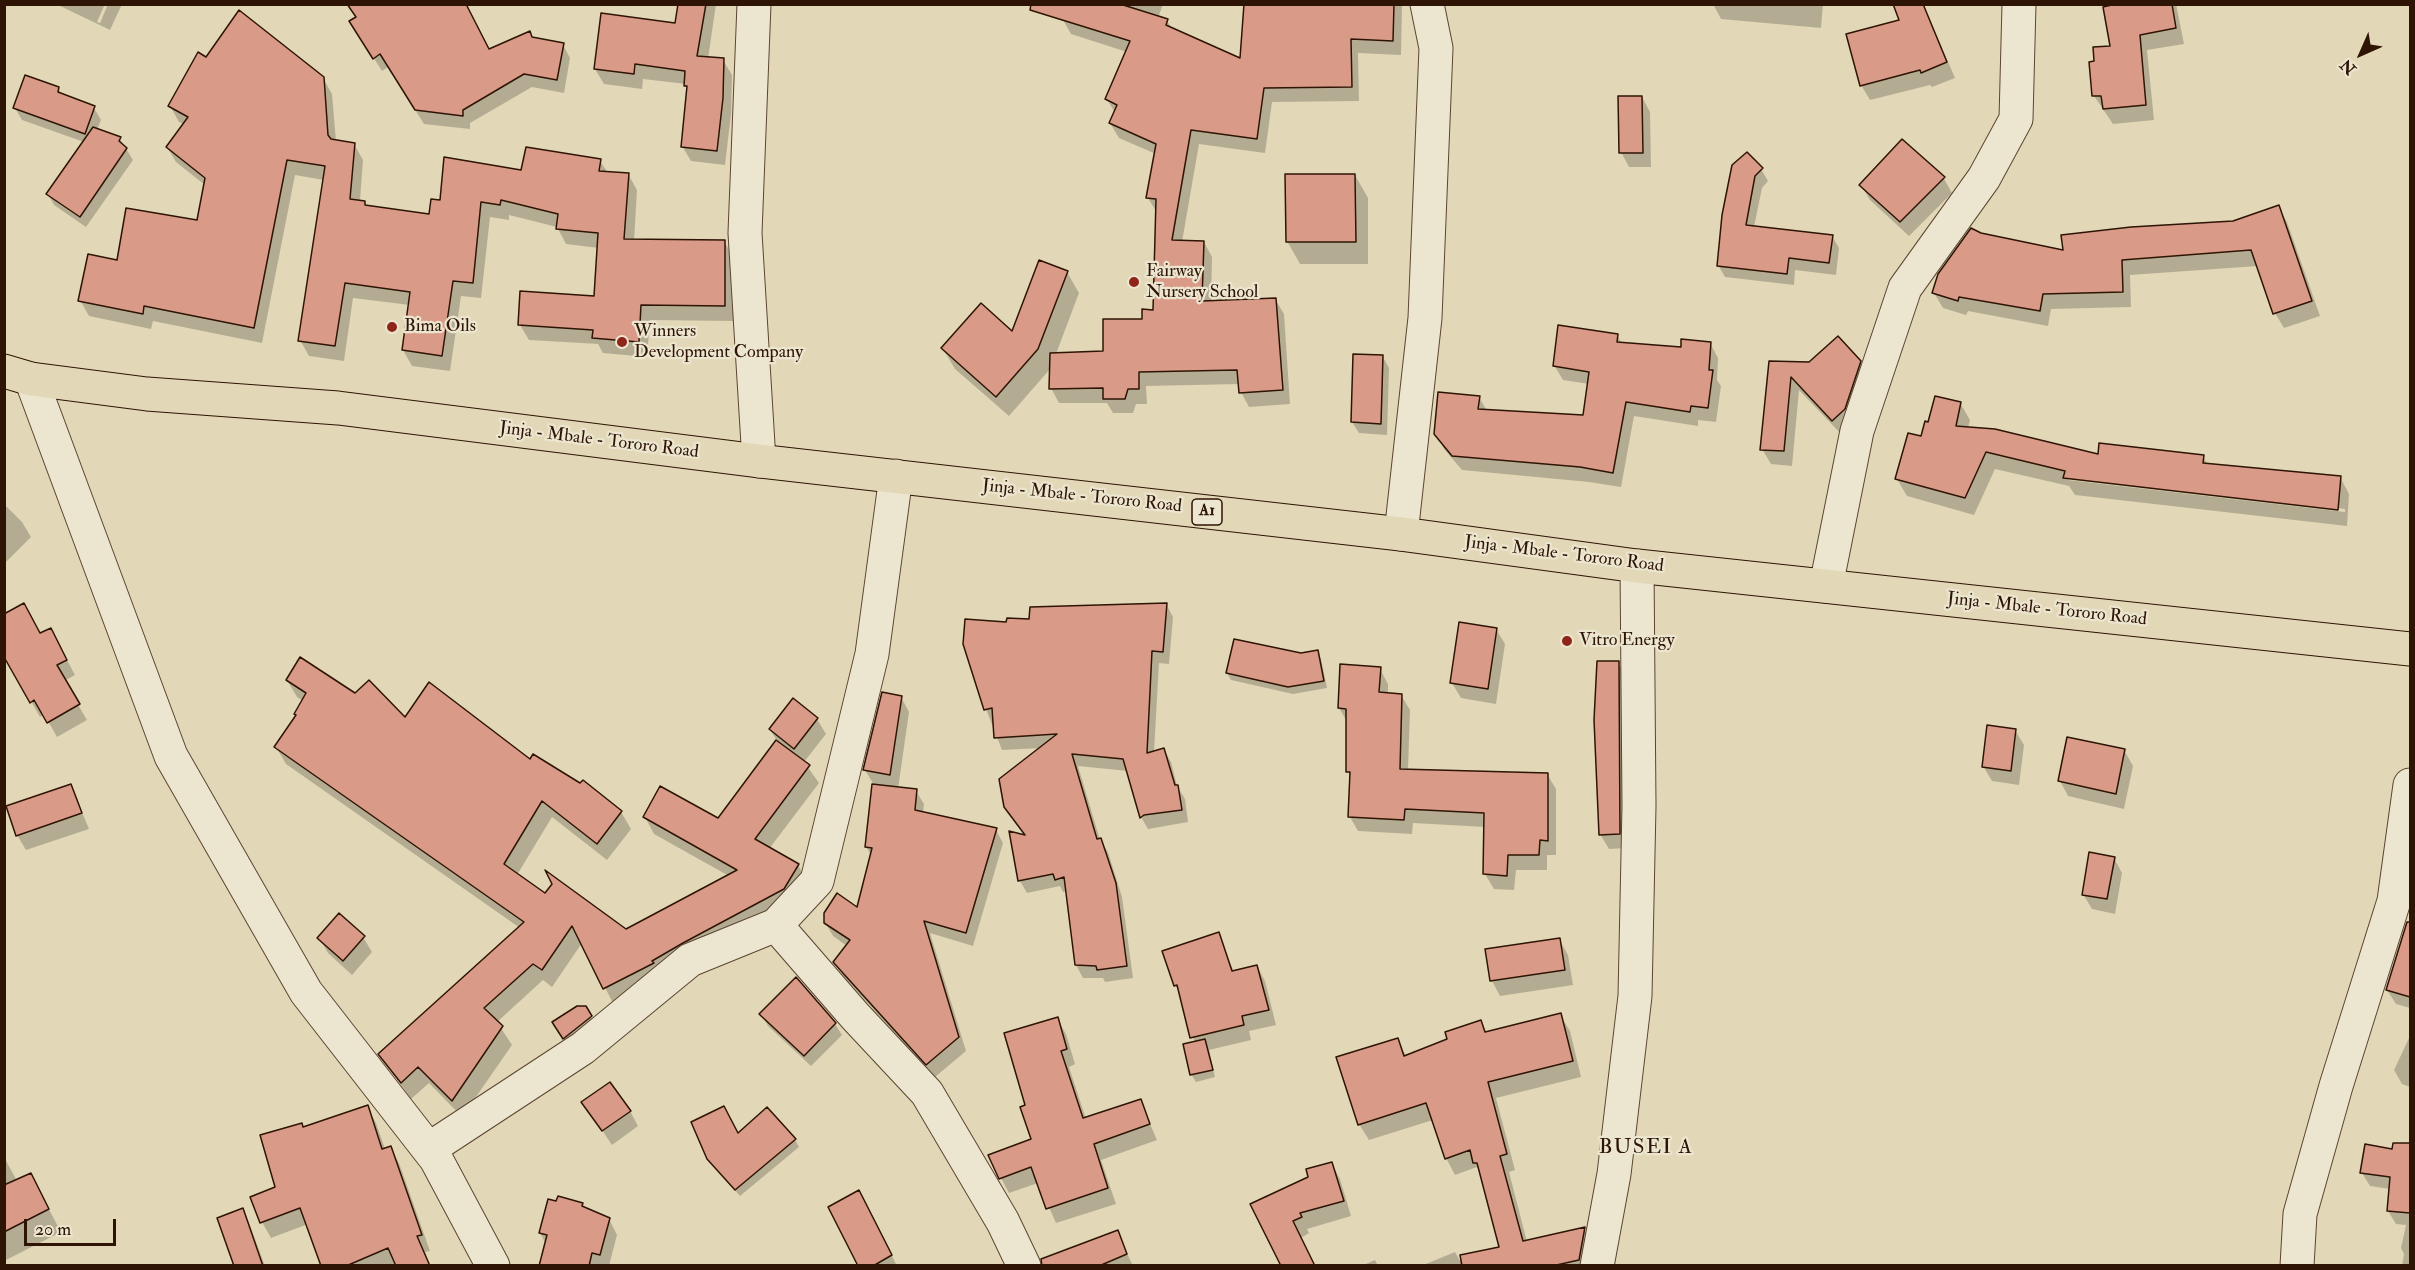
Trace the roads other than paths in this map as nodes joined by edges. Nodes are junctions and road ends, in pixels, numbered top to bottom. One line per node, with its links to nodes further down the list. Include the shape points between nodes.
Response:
1 (754, 4): 5 (street, via 745,233)
2 (1427, 4): 7 (street, via 1436,48 1425,318)
3 (2019, 4): 9 (street, via 2016,119 1984,178 1905,288 1857,431)
4 (18, 375): 5 (main road, Jinja - Mbale - Tororo Road / A1, via 147,394 338,408); 13 (street, via 171,756 306,992)
5 (759, 460): 6 (main road, Jinja - Mbale - Tororo Road / A1)
6 (896, 476): 7 (main road, Jinja - Mbale - Tororo Road / A1); 12 (street, via 872,654 817,882)
7 (1401, 534): 8 (main road, Jinja - Mbale - Tororo Road / A1)
8 (1637, 566): 9 (main road, Jinja - Mbale - Tororo Road / A1); 16 (street, via 1639,806 1635,996 1614,1174)
9 (1826, 586): 10 (main road, Jinja - Mbale - Tororo Road / A1)
10 (2410, 649)
11 (2410, 785): 17 (street, via 2394,901 2300,1214)
12 (776, 924): 13 (street, via 690,960 583,1048); 15 (street, via 855,1017 927,1093 1003,1222)
13 (429, 1149): 14 (street)
14 (493, 1266)
15 (1024, 1266)
16 (1598, 1266)
17 (2296, 1266)

